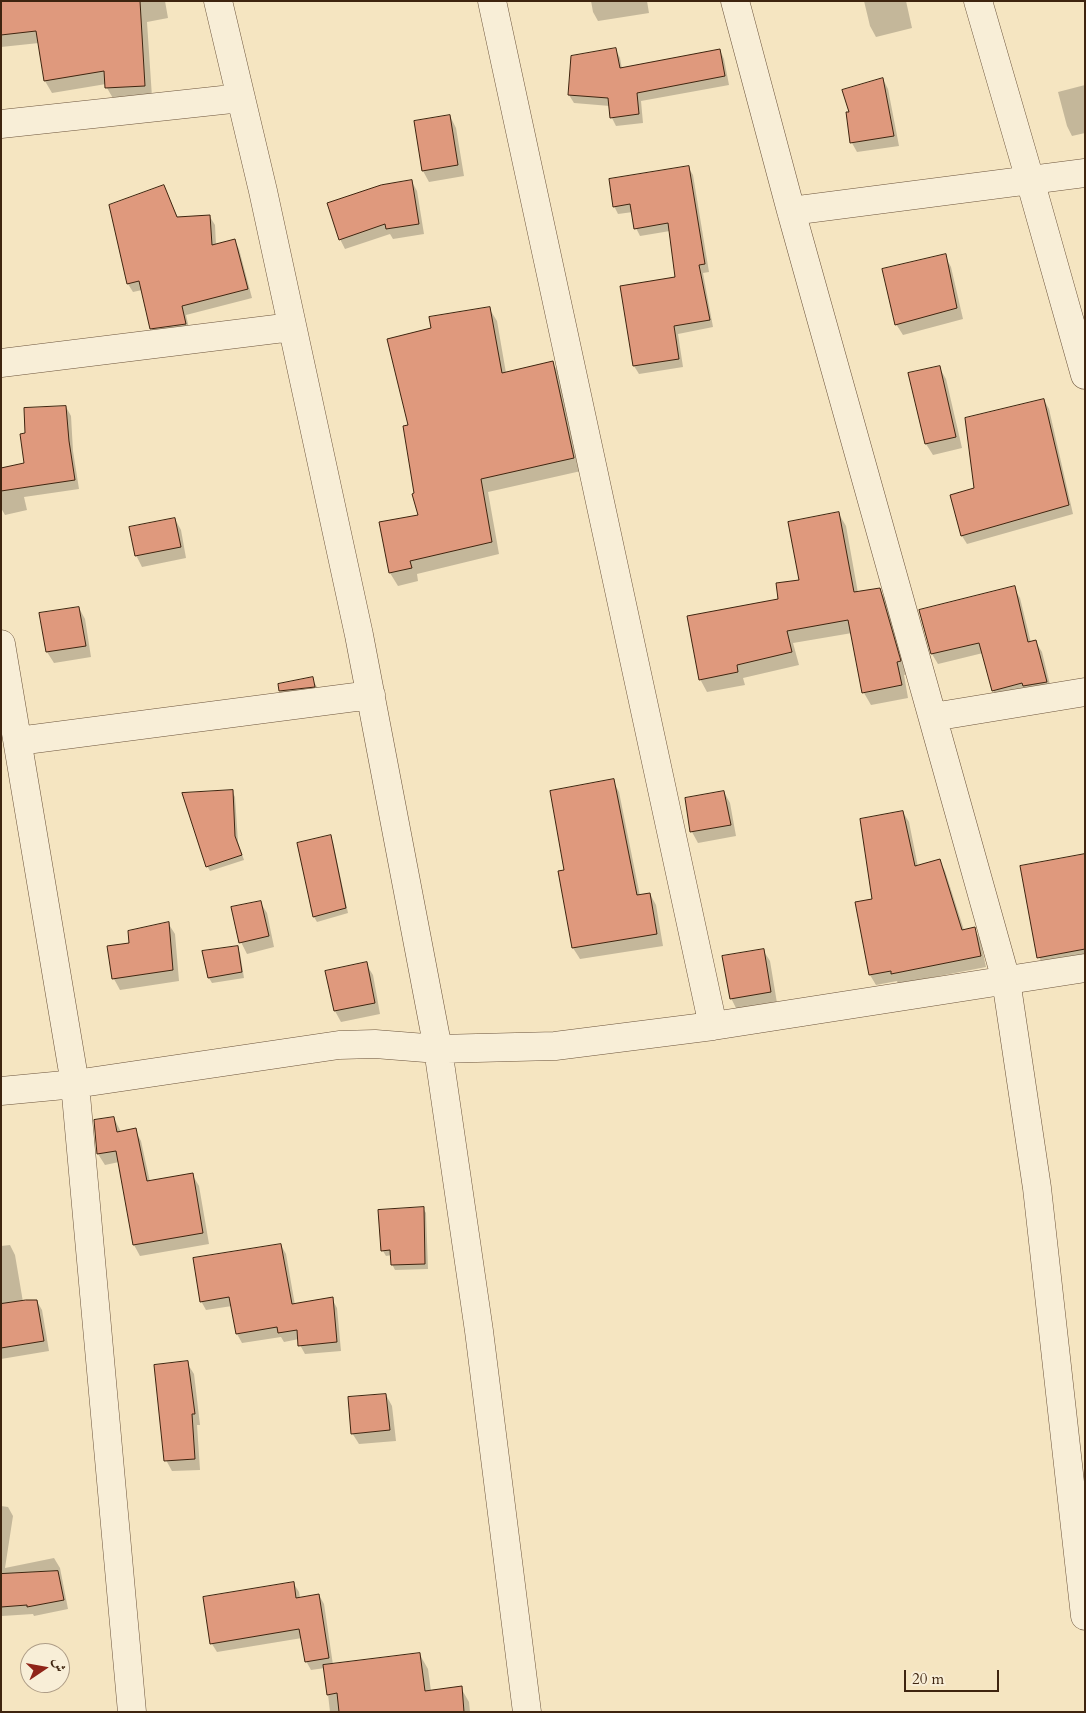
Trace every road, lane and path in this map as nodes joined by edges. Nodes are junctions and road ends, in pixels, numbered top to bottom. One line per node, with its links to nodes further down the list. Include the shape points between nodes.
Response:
1 (218, 1): 5 (street)
2 (492, 1): 20 (street)
3 (735, 1): 9 (street)
4 (978, 1): 8 (street)
5 (241, 98): 6 (street); 10 (street)
6 (1, 124)
7 (1085, 172): 8 (street)
8 (1030, 180): 9 (street); 12 (street)
9 (791, 211): 16 (street)
10 (292, 328): 11 (street); 15 (street)
11 (1, 363)
12 (1085, 375)
13 (1, 644): 17 (street)
14 (1085, 692): 16 (street)
15 (371, 695): 17 (street); 21 (street)
16 (933, 717): 19 (street)
17 (18, 741): 22 (street)
18 (1085, 968): 19 (street)
19 (1006, 980): 20 (street); 24 (street, via 1037,1188)
20 (713, 1026): 21 (street, via 555,1046)
21 (438, 1049): 22 (street, via 339,1045); 26 (street, via 479,1331)
22 (75, 1084): 23 (street); 25 (street)
23 (1, 1091)
24 (1085, 1616)
25 (132, 1712)
26 (527, 1712)

